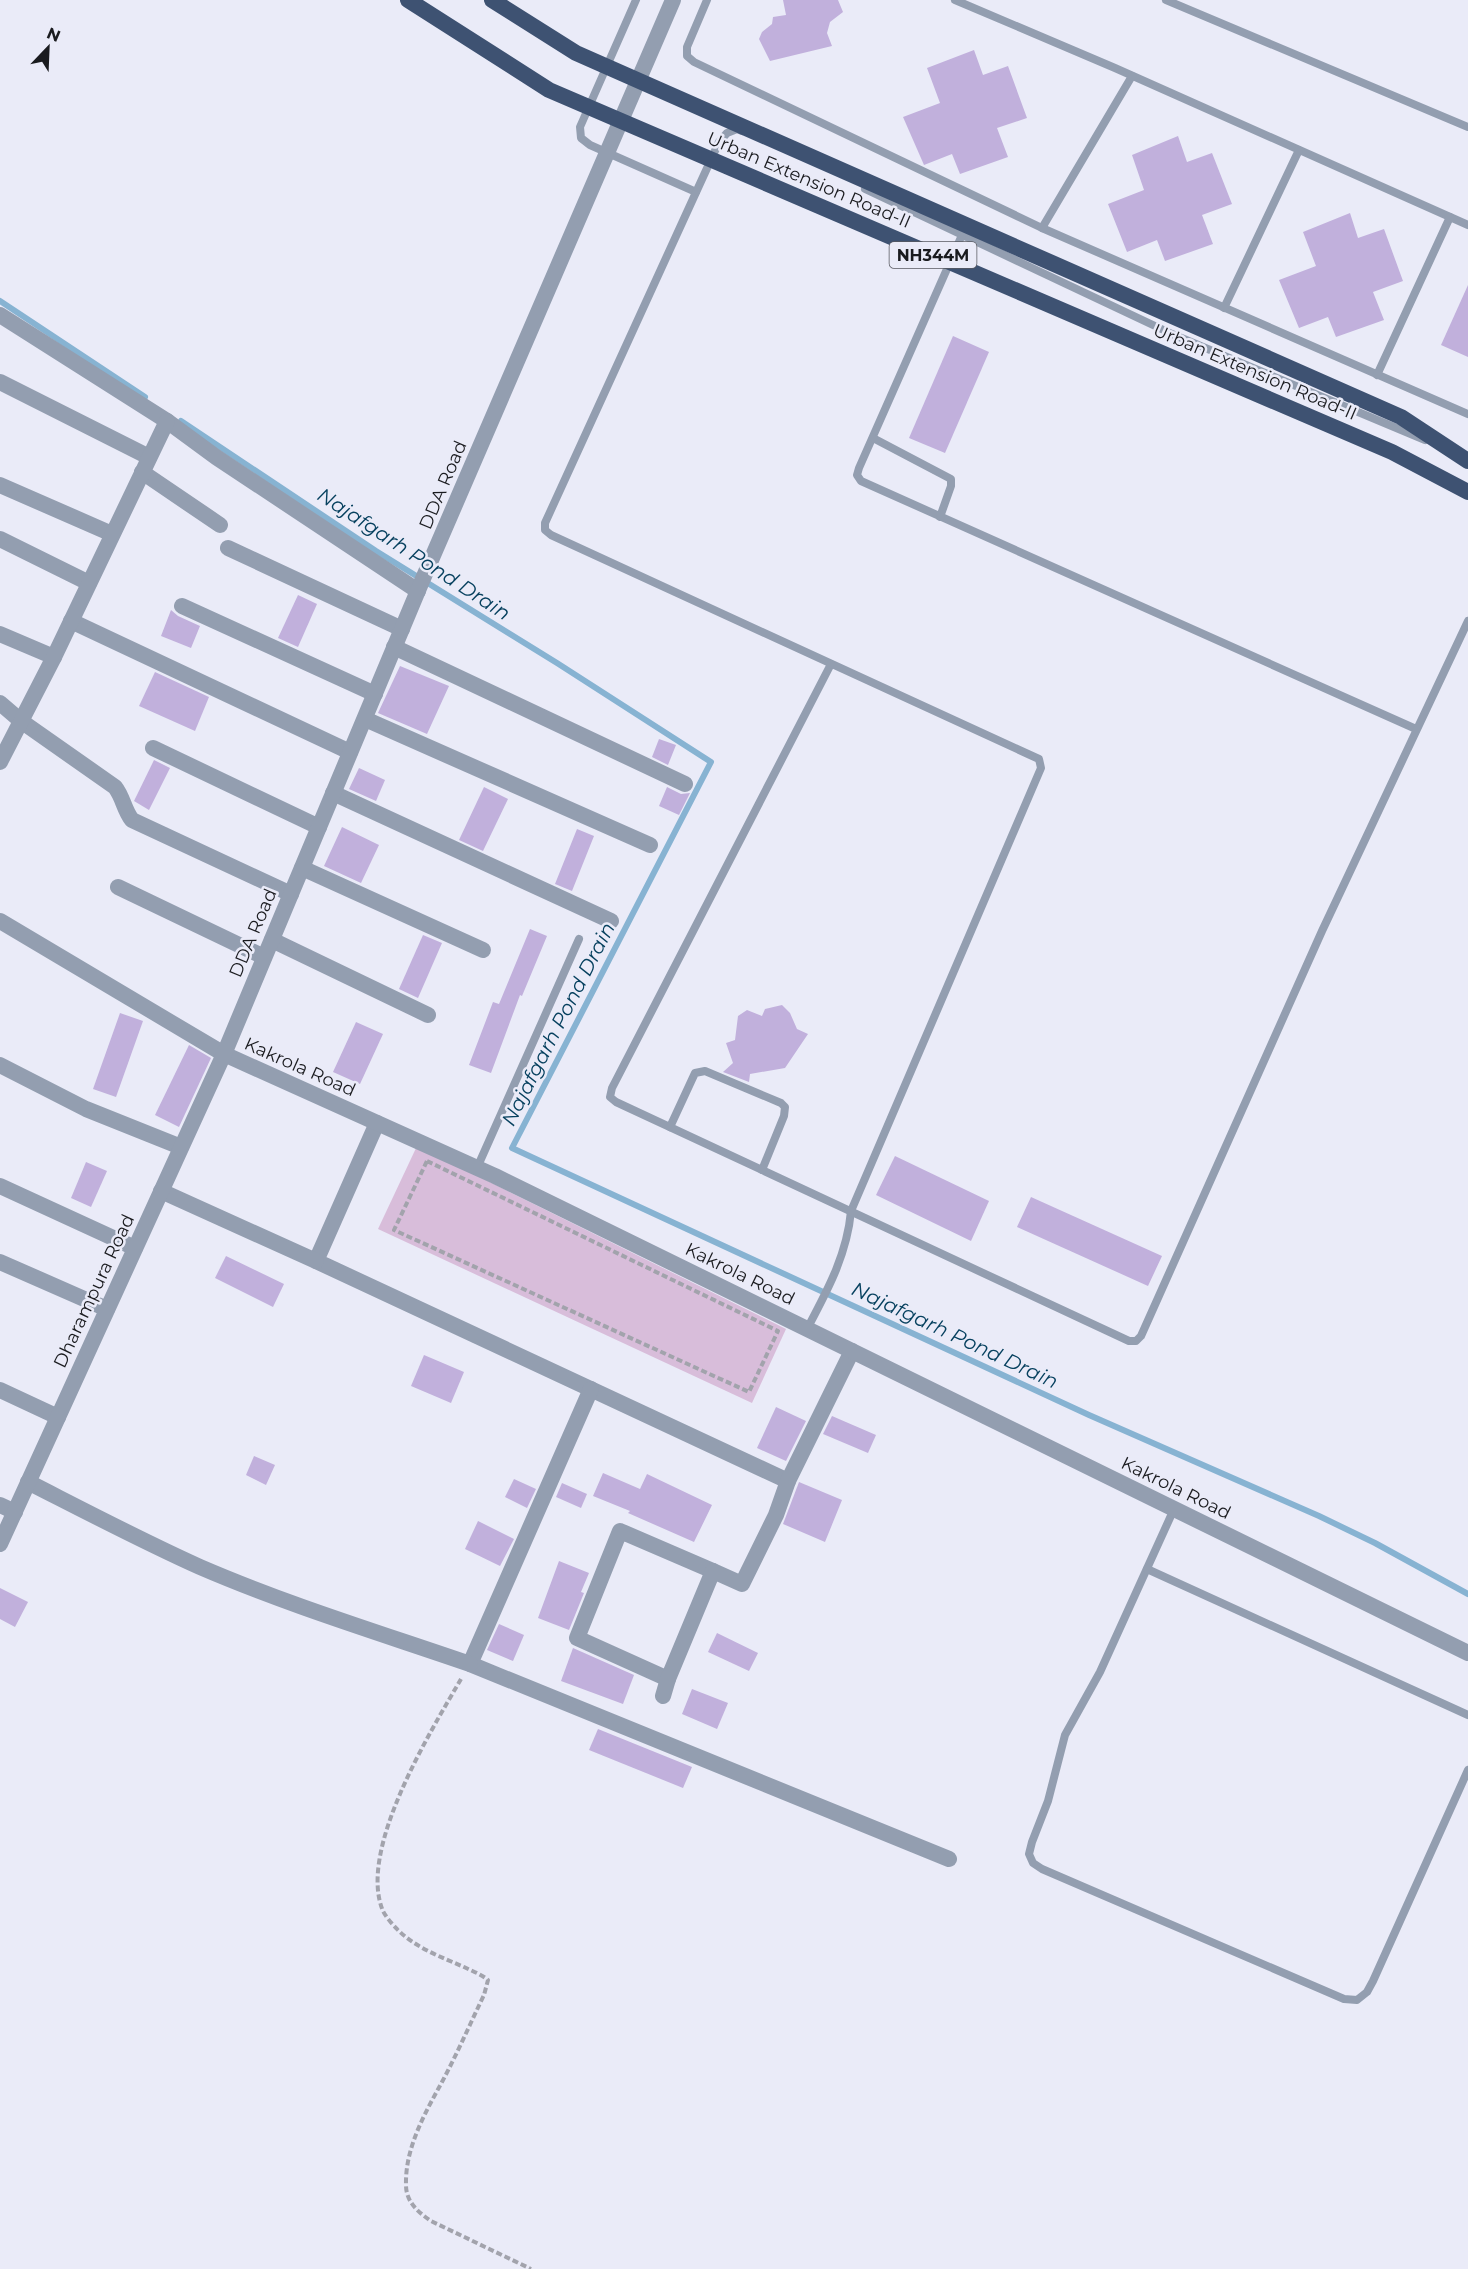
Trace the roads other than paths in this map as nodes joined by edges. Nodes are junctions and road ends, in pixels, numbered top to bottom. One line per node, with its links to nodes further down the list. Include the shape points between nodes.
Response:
1 (408, 0): 27 (highway, Urban Extension Road-II / NH344M, bridge, via 549,90 1381,447)
2 (492, 0): 24 (highway, Urban Extension Road-II / NH344M, bridge, via 576,53 1401,417)
3 (636, 0): 11 (lane, via 580,127 582,138)
4 (673, 0): 11 (street, DDA Road)
5 (707, 0): 15 (lane, via 687,47 687,56 694,62)
6 (955, 0): 8 (lane)
7 (1166, 0): 9 (lane)
8 (1132, 76): 10 (lane); 15 (lane)
9 (1468, 127)
10 (1299, 150): 13 (lane); 17 (lane)
11 (607, 154): 12 (lane); 33 (street, DDA Road)
12 (696, 192): 16 (lane, via 719,142 737,129); 42 (lane, via 545,530)
13 (1450, 217): 14 (lane); 19 (lane)
14 (1468, 225)
15 (1042, 228): 17 (lane)
16 (962, 235): 23 (lane); 24 (lane, via 1172,334)
17 (1224, 308): 19 (lane)
18 (0, 315): 22 (street)
19 (1377, 375): 21 (lane)
20 (0, 382): 25 (street)
21 (1468, 414)
22 (166, 421): 25 (street); 33 (street, via 216,457)
23 (873, 438): 28 (lane, via 951,478); 28 (lane, via 857,475 861,481)
24 (1468, 460)
25 (146, 464): 29 (street); 30 (street)
26 (0, 485): 30 (street)
27 (1468, 492)
28 (940, 516): 47 (lane)
29 (220, 525)
30 (112, 534): 34 (street)
31 (0, 539): 34 (street)
32 (228, 548): 38 (street)
33 (423, 580): 38 (street, DDA Road)
34 (89, 583): 36 (street)
35 (182, 606): 43 (street)
36 (71, 621): 41 (street); 49 (street)
37 (1468, 621): 47 (lane)
38 (402, 629): 40 (street, DDA Road)
39 (0, 634): 41 (street)
40 (394, 647): 43 (street, DDA Road); 51 (street)
41 (54, 657): 46 (street)
42 (831, 664): 68 (lane, via 612,1088 610,1097 616,1102); 74 (lane, via 1028,753 1040,759 1041,768)
43 (375, 694): 45 (street, DDA Road)
44 (0, 703): 46 (street)
45 (364, 719): 49 (street, DDA Road); 54 (street)
46 (21, 721): 50 (street); 57 (street, via 116,787 132,819)
47 (1416, 729): 74 (lane, via 1136,1341)
48 (153, 748): 53 (street)
49 (350, 752): 52 (street, DDA Road)
50 (0, 762)
51 (685, 784)
52 (333, 793): 53 (street, DDA Road); 59 (street)
53 (319, 827): 55 (street, DDA Road)
54 (650, 845)
55 (302, 868): 57 (street, DDA Road); 62 (street)
56 (118, 887): 63 (street)
57 (291, 894): 61 (street, DDA Road)
58 (0, 921): 65 (street, Kakrola Road)
59 (611, 921)
60 (579, 939): 70 (lane)
61 (272, 940): 63 (street, DDA Road); 64 (street)
62 (483, 950)
63 (264, 957): 65 (street, DDA Road)
64 (428, 1015)
65 (224, 1054): 67 (street, Kakrola Road); 69 (street, Dharampura Road)
66 (0, 1065): 69 (street, via 86,1109)
67 (376, 1123): 70 (street, Kakrola Road); 76 (street)
68 (670, 1126): 71 (lane); 71 (lane, via 699,1071 780,1103 785,1107 784,1116)
69 (181, 1147): 73 (street, Dharampura Road)
70 (477, 1168): 79 (street, Kakrola Road)
71 (762, 1170): 74 (lane)
72 (0, 1186): 75 (street)
73 (161, 1191): 75 (street, Dharampura Road); 76 (street)
74 (851, 1211): 79 (lane, via 836,1272)
75 (135, 1248): 78 (street, Dharampura Road)
76 (316, 1261): 81 (street)
77 (0, 1262): 78 (street)
78 (107, 1309): 83 (street, Dharampura Road)
79 (807, 1329): 80 (street, Kakrola Road)
80 (852, 1351): 84 (street); 87 (street, Kakrola Road)
81 (591, 1389): 84 (street); 92 (street)
82 (0, 1390): 83 (street)
83 (58, 1417): 85 (street, Dharampura Road)
84 (788, 1481): 90 (street, via 742,1584)
85 (28, 1482): 86 (street, Dharampura Road); 92 (street, via 212,1572)
86 (7, 1509): 88 (street, Dharampura Road)
87 (1174, 1509): 89 (lane); 91 (street, Kakrola Road)
88 (0, 1544)
89 (1147, 1569): 95 (lane); 96 (lane, via 1100,1672 1065,1735 1029,1854 1042,1869 1344,1999 1356,2000 1373,1981)
90 (713, 1571): 93 (street); 93 (street, via 620,1532 577,1638)
91 (1468, 1653)
92 (470, 1664): 97 (street)
93 (668, 1679): 94 (street)
94 (663, 1696)
95 (1468, 1715)
96 (1468, 1770)
97 (949, 1859)

